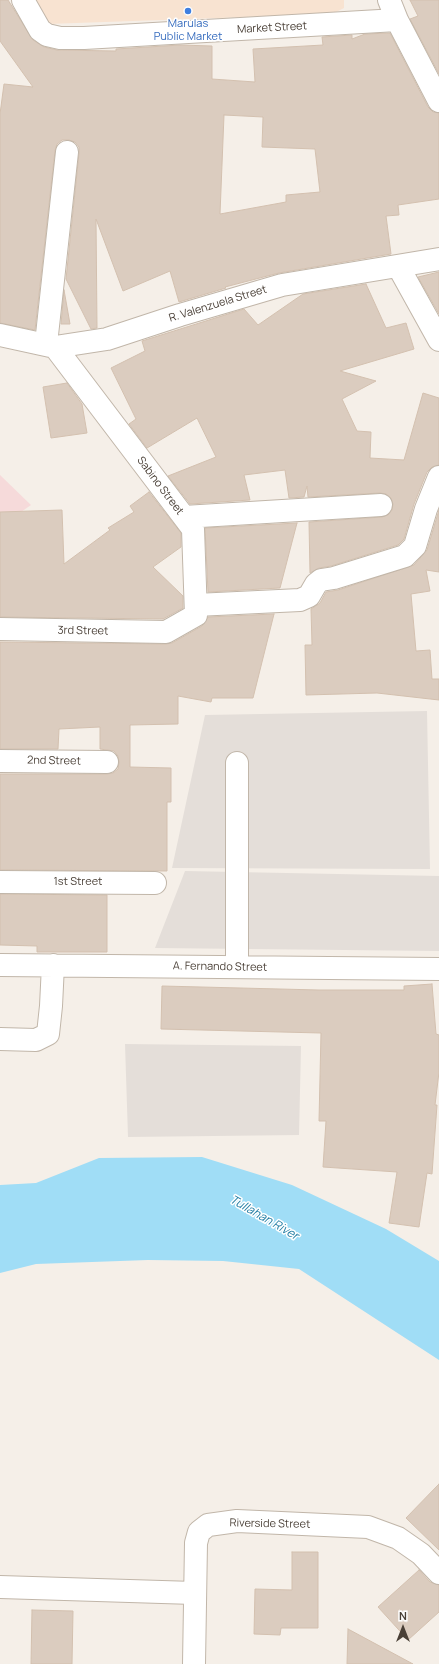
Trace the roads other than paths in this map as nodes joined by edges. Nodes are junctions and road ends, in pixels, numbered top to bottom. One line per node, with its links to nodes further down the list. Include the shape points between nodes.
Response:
1 (23, 0): 3 (street, Market Street, via 40,30 47,35 60,38)
2 (389, 0): 3 (street)
3 (397, 20): 4 (street)
4 (439, 101)
5 (67, 152): 10 (street)
6 (439, 259): 7 (street, R. Valenzuela Street)
7 (398, 266): 9 (street); 10 (street, R. Valenzuela Street, via 282,285 180,314 107,339)
8 (0, 335): 10 (street, R. Valenzuela Street)
9 (439, 340)
10 (51, 346): 13 (street, Sabino Street)
11 (439, 477): 14 (street, via 415,546 405,556 321,580 309,596 300,600)
12 (381, 505): 13 (street)
13 (184, 517): 14 (street, Sabino Street, via 193,529)
14 (196, 605): 15 (street, 3rd Street, via 196,615 166,632)
15 (0, 629)
16 (0, 760): 17 (street, 2nd Street)
17 (107, 762)
18 (237, 763): 23 (street)
19 (0, 882): 20 (street, 1st Street)
20 (155, 883)
21 (0, 965): 22 (street, A. Fernando Street)
22 (52, 965): 23 (street, A. Fernando Street); 25 (street, via 48,1034 36,1040)
23 (236, 967): 24 (street, A. Fernando Street)
24 (439, 969)
25 (0, 1039)
26 (439, 1574): 28 (street, Riverside Street, via 420,1554 398,1538 368,1527 237,1521 208,1525 199,1532 196,1543)
27 (0, 1588): 28 (street)
28 (194, 1593): 29 (street, Riverside Street)
29 (194, 1664)

